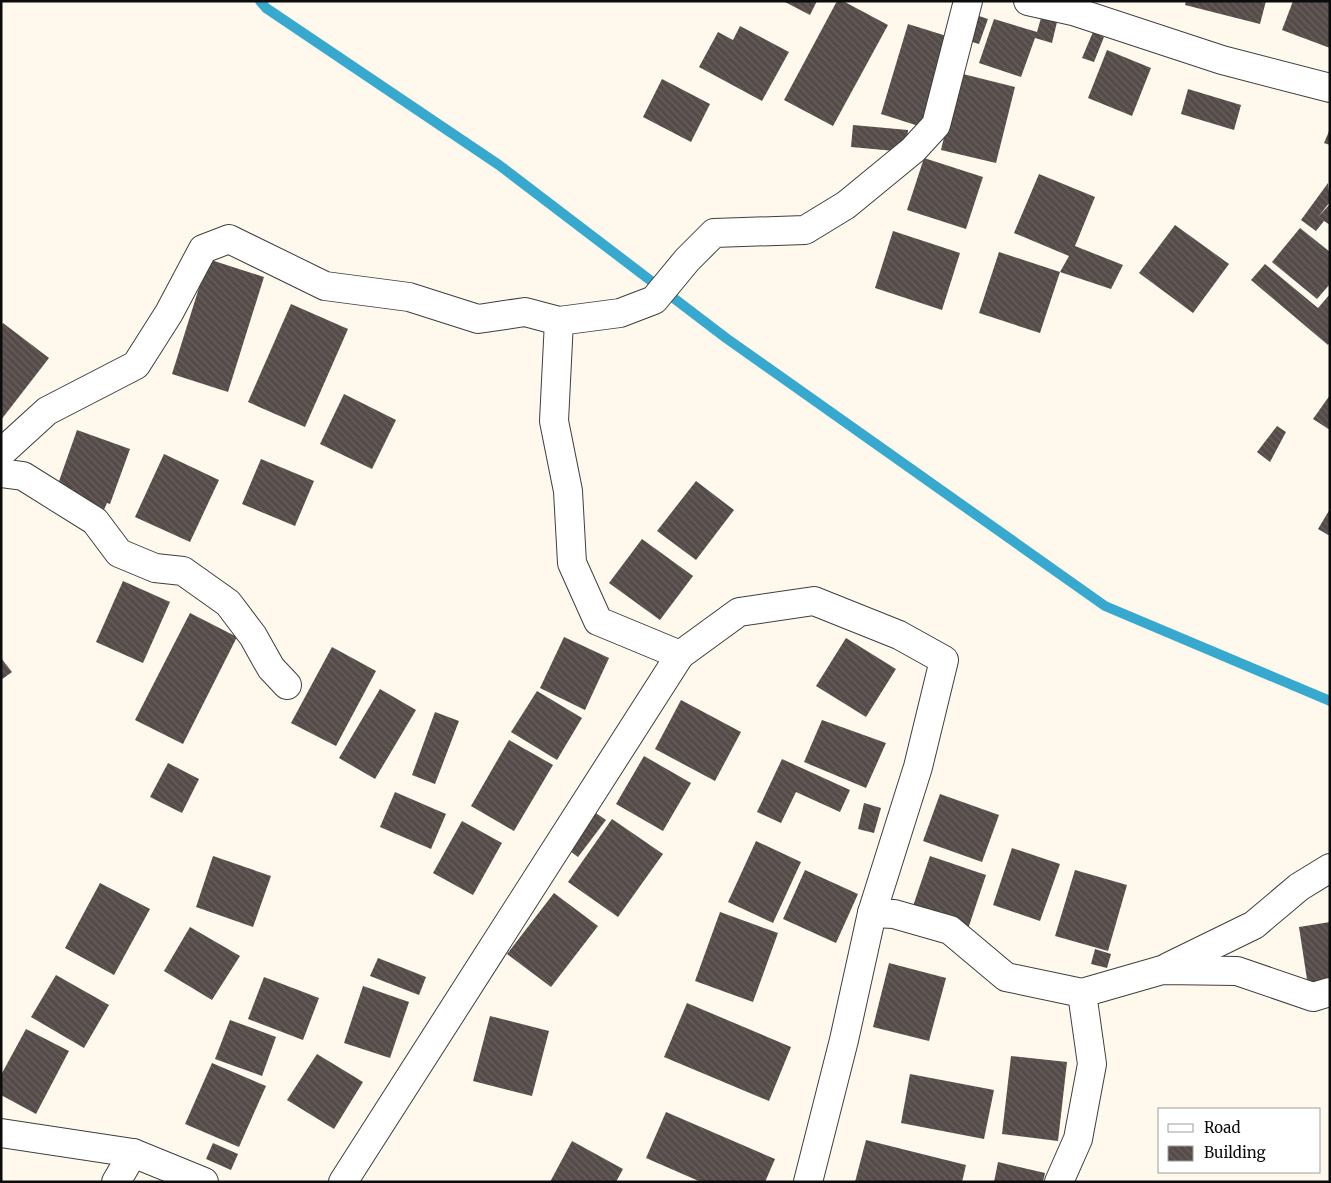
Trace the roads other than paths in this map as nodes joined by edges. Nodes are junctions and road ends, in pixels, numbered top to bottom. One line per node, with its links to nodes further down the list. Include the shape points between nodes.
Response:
1 (968, 1): 4 (street, via 936,125 913,150 846,205 805,230 714,233 654,300 620,313)
2 (1029, 1): 3 (street, via 1073,11 1222,60)
3 (1330, 88)
4 (559, 321): 5 (street, via 525,312 478,319 409,297 325,286 229,239 203,249 169,313 136,365 47,412); 7 (street, via 554,421 568,491 572,562 598,620)
5 (1, 454)
6 (1, 473): 8 (street, via 23,476 94,521 119,553 155,568 183,571 228,603 253,636 271,668)
7 (680, 655): 10 (street, via 738,612 814,601 900,636 944,660 918,767); 18 (street)
8 (287, 685)
9 (1330, 868): 11 (street, via 1299,887 1254,925)
10 (872, 913): 13 (street, via 894,914 950,930 1006,977); 19 (street)
11 (1162, 970): 12 (street, via 1237,971 1313,997); 13 (street)
12 (1330, 992)
13 (1082, 993): 20 (street, via 1092,1064 1078,1139)
14 (1, 1133): 15 (street)
15 (134, 1153): 16 (street); 17 (street)
16 (116, 1182)
17 (204, 1182)
18 (343, 1182)
19 (808, 1182)
20 (1059, 1182)

